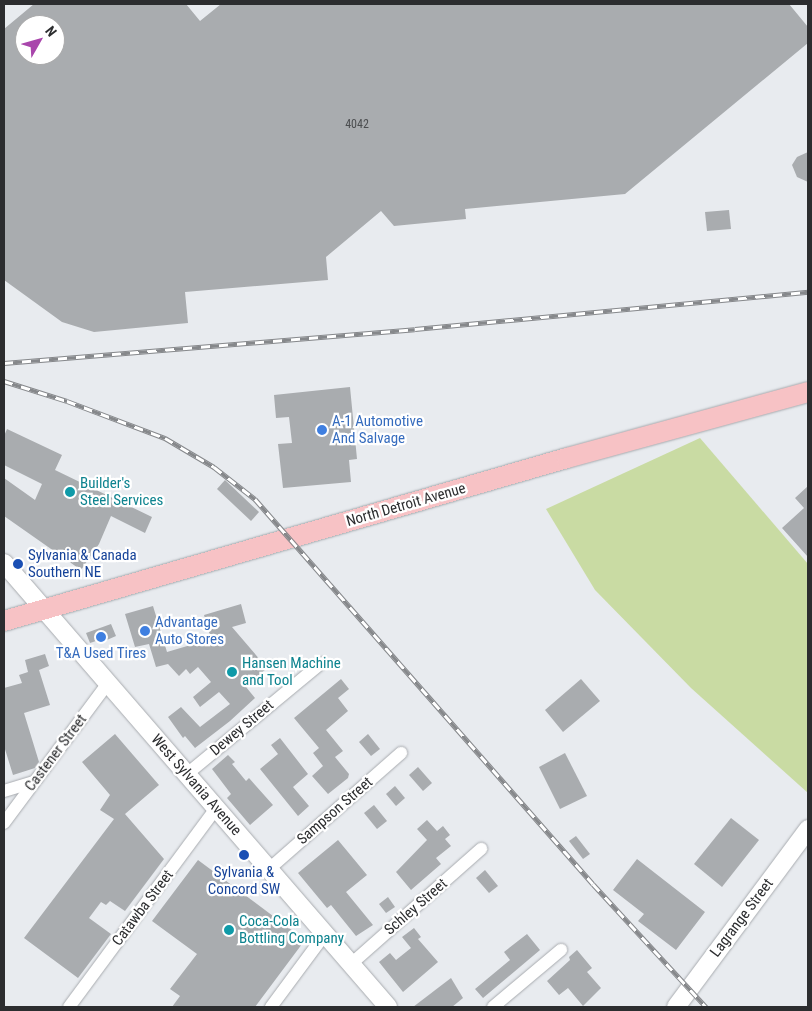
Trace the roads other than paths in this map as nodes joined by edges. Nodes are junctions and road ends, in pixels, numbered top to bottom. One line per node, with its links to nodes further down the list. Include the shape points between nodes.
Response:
1 (808, 392): 3 (main road, North Detroit Avenue)
2 (4, 563): 3 (main road, West Sylvania Avenue)
3 (44, 609): 4 (main road, North Detroit Avenue); 6 (main road, West Sylvania Avenue)
4 (4, 620)
5 (321, 663): 8 (street, Dewey Street)
6 (108, 683): 8 (main road, West Sylvania Avenue); 9 (street, Castener Street)
7 (400, 753): 15 (street, Sampson Street)
8 (187, 774): 11 (main road, West Sylvania Avenue)
9 (34, 782): 10 (street); 12 (street, Castener Street)
10 (4, 791)
11 (216, 808): 15 (main road, West Sylvania Avenue); 19 (street, Catawba Street)
12 (4, 823)
13 (808, 829): 23 (main road, Lagrange Street)
14 (481, 849): 18 (street, Schley Street)
15 (269, 869): 16 (main road, West Sylvania Avenue)
16 (325, 934): 18 (main road, West Sylvania Avenue); 20 (street)
17 (561, 950): 22 (street)
18 (351, 964): 21 (main road, West Sylvania Avenue)
19 (69, 1007)
20 (271, 1007)
21 (388, 1007)
22 (494, 1007)
23 (676, 1007)

